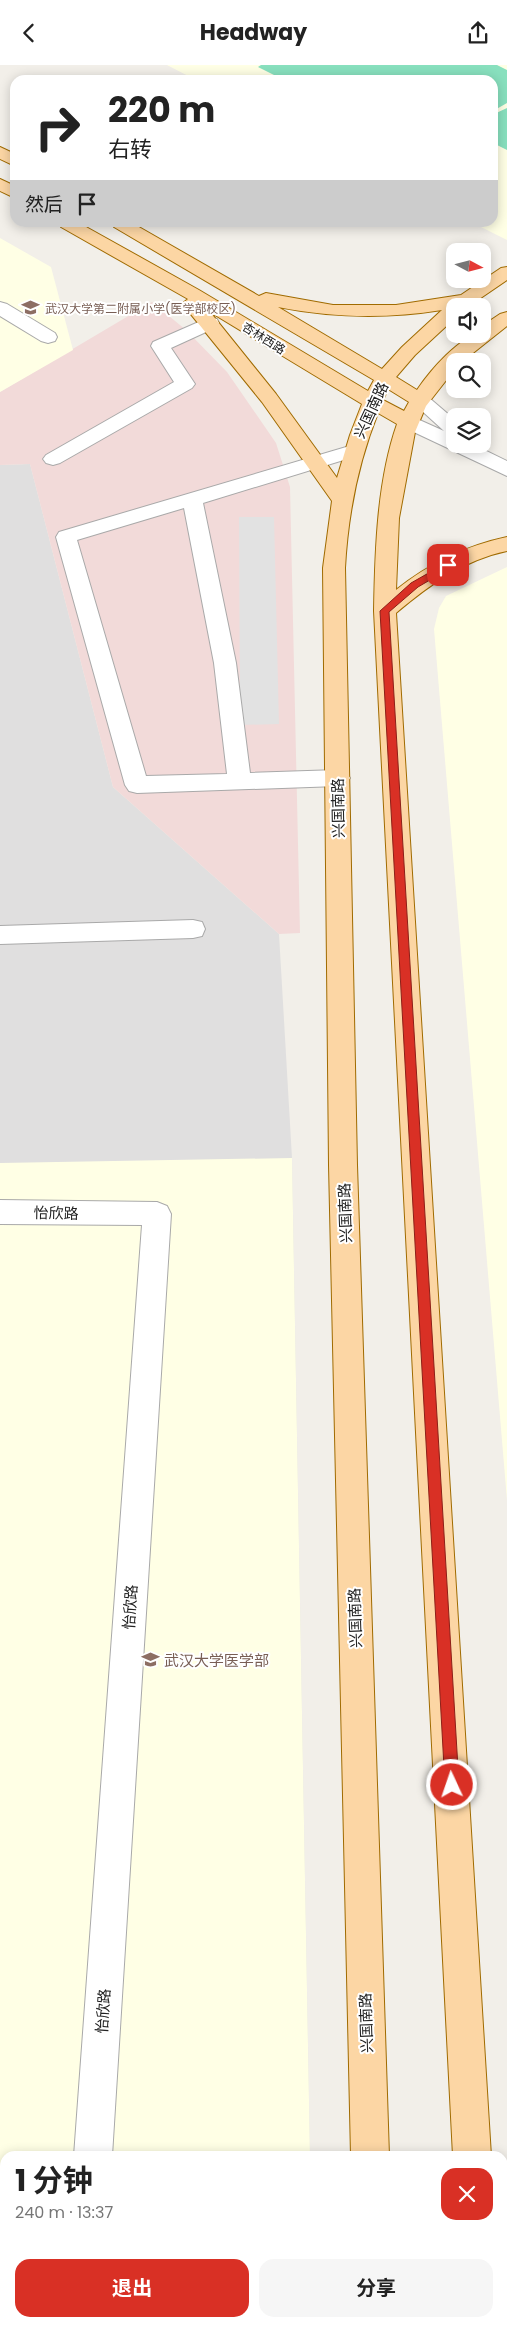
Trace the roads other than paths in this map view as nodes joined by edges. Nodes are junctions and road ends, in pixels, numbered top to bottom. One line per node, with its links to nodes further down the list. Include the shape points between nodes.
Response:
1 (74, 227): 4 (main road, 杏林西路)
2 (127, 227): 5 (main road, 杏林西路)
3 (507, 272): 6 (main road, 兴国南路)
4 (174, 283): 11 (main road); 13 (main road, 杏林西路, via 302,361)
5 (239, 293): 7 (main road, via 301,306 374,312); 13 (main road, 杏林西路, via 322,340)
6 (469, 298)
7 (446, 306)
8 (0, 308): 12 (street)
9 (446, 316): 13 (main road, 兴国南路, via 428,332)
10 (507, 318): 14 (main road, via 459,355)
11 (210, 323): 21 (street, via 160,346 184,384); 22 (main road)
12 (48, 337)
13 (379, 390): 14 (main road, 杏林西路); 14 (main road, 杏林西路); 17 (main road, 兴国南路)
14 (414, 411): 15 (street); 16 (street); 27 (main road, via 387,518)
15 (446, 426)
16 (446, 437)
17 (353, 451): 22 (street); 25 (main road, 兴国南路)
18 (476, 453): 20 (street)
19 (481, 453): 20 (street)
20 (486, 457): 23 (street)
21 (53, 459)
22 (316, 462): 24 (street); 25 (main road)
23 (507, 470)
24 (192, 499): 29 (street, via 225,663); 29 (street, via 66,537 136,785)
25 (340, 499): 28 (main road, 兴国南路, via 334,568)
26 (507, 544): 27 (main road, via 481,549 463,557 414,585)
27 (385, 611): 35 (main road)
28 (338, 778): 29 (street); 34 (main road, 兴国南路, via 343,1165)
29 (239, 781)
30 (193, 929): 31 (street)
31 (0, 935)
32 (0, 1212): 33 (street, 怡欣路, via 157,1213)
33 (93, 2151)
34 (370, 2151)
35 (472, 2151)

